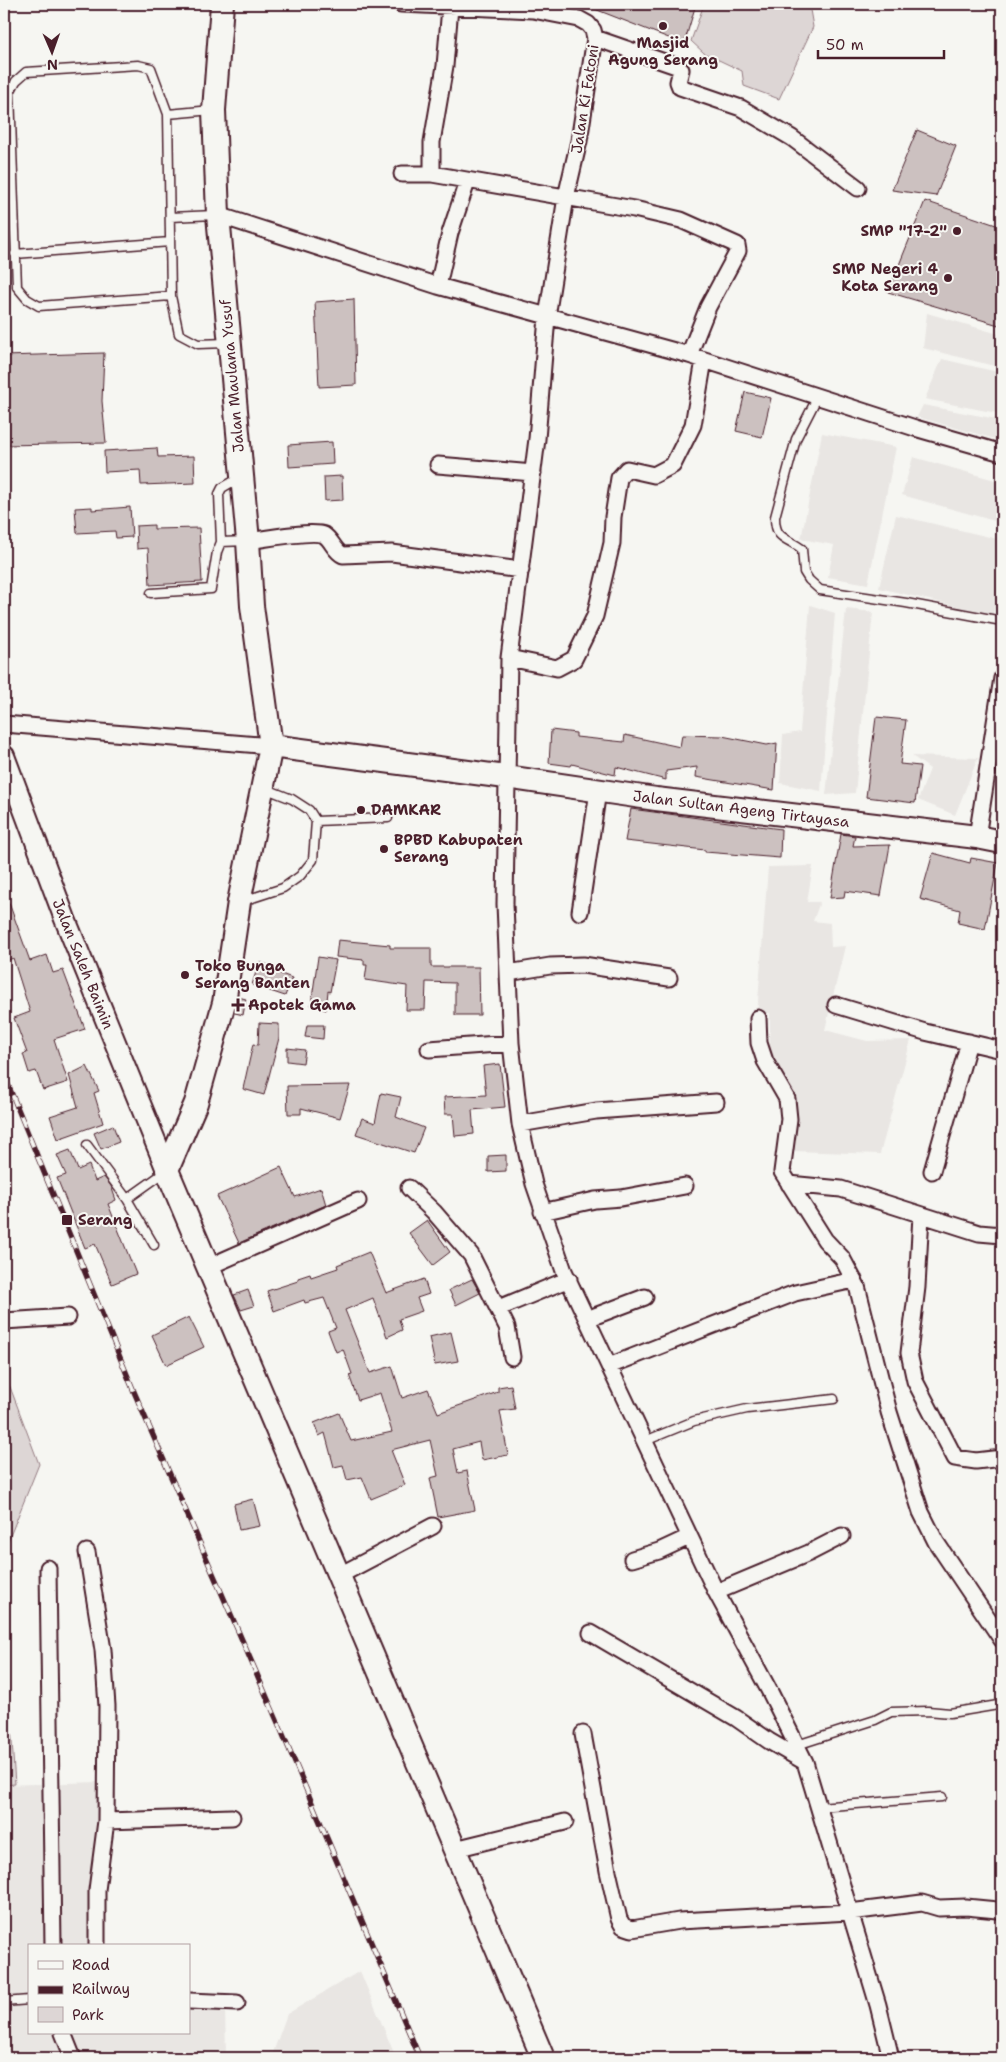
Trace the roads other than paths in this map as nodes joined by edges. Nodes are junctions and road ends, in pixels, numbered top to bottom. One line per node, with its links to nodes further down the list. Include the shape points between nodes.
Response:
1 (222, 4): 5 (main road, Jalan Maulana Yusuf)
2 (401, 4): 3 (street, Jalan Ki Fatoni)
3 (450, 7): 4 (street, Jalan Ki Fatoni, via 533,10 578,19 588,24); 8 (street, via 445,66 432,142)
4 (595, 38): 10 (street, via 676,66 681,70 680,87 741,108 792,138); 11 (street, Jalan Ki Fatoni, via 579,141)
5 (214, 110): 6 (lane); 12 (main road, Jalan Maulana Yusuf)
6 (168, 114): 13 (lane); 15 (lane, via 151,68 144,66 26,72 16,81 10,92)
7 (402, 174): 8 (street)
8 (432, 174): 9 (street)
9 (467, 182): 11 (street); 16 (street, via 450,233)
10 (858, 188)
11 (566, 197): 18 (street, Jalan Ki Fatoni); 20 (street, via 681,220 737,245 738,251 708,307)
12 (218, 215): 13 (lane); 16 (street); 19 (main road, Jalan Maulana Yusuf)
13 (170, 217): 14 (lane)
14 (170, 242): 15 (lane); 17 (lane)
15 (15, 254): 17 (lane, via 16,287 39,306)
16 (438, 286): 18 (street)
17 (171, 296): 19 (lane, via 179,334 198,344)
18 (547, 317): 20 (street); 25 (street, Jalan Ki Fatoni)
19 (229, 343): 26 (main road, Jalan Maulana Yusuf)
20 (689, 355): 21 (street)
21 (704, 360): 22 (street); 32 (street, via 693,425 673,465 654,476 627,469 618,478 612,543 602,592 596,616 574,659 557,668)
22 (818, 396): 23 (street); 31 (lane, via 796,439 774,517 779,536 802,549 804,572 809,580 820,590)
23 (1002, 453)
24 (438, 465): 25 (street)
25 (533, 473): 29 (street, Jalan Ki Fatoni)
26 (242, 476): 27 (main road, Jalan Maulana Yusuf); 28 (lane, via 222,488 219,494)
27 (248, 541): 28 (lane); 29 (street, via 316,533 330,540 342,555 392,553); 35 (main road, Jalan Maulana Yusuf, via 252,606)
28 (221, 542): 30 (lane, via 211,589)
29 (521, 570): 32 (street, Jalan Ki Fatoni)
30 (151, 593)
31 (1002, 621)
32 (509, 658): 37 (street, Jalan Ki Fatoni)
33 (1002, 678): 42 (street)
34 (4, 724): 35 (street)
35 (271, 746): 37 (main road, Jalan Sultan Ageng Tirtayasa); 38 (main road, Jalan Maulana Yusuf)
36 (4, 756): 57 (street, Jalan Saleh Baimin, via 65,919)
37 (506, 777): 39 (main road, Jalan Sultan Ageng Tirtayasa); 46 (street, Jalan Ki Fatoni)
38 (263, 787): 41 (lane, via 304,806); 44 (main road, Jalan Maulana Yusuf)
39 (598, 791): 42 (main road, Jalan Sultan Ageng Tirtayasa); 45 (street)
40 (388, 818): 41 (lane)
41 (316, 821): 44 (lane, via 313,860 300,876 283,888)
42 (978, 837): 43 (main road, Jalan Sultan Ageng Tirtayasa)
43 (1002, 842)
44 (239, 902): 57 (main road, Jalan Maulana Yusuf, via 224,1003 196,1104)
45 (580, 912)
46 (508, 973): 47 (street, via 550,966 583,965); 51 (street, Jalan Ki Fatoni)
47 (669, 978)
48 (836, 1004): 50 (street)
49 (758, 1018): 59 (street, via 759,1043 765,1061 787,1099 789,1119 782,1172)
50 (969, 1042): 53 (street); 58 (street)
51 (512, 1043): 52 (street); 55 (street, Jalan Ki Fatoni)
52 (429, 1049)
53 (1002, 1050)
54 (716, 1102): 55 (street, via 596,1111)
55 (520, 1124): 64 (street, Jalan Ki Fatoni)
56 (87, 1145): 62 (lane)
57 (167, 1170): 62 (lane); 68 (main road)
58 (932, 1171)
59 (789, 1184): 65 (street, via 841,1189); 70 (street)
60 (684, 1186): 64 (street)
61 (410, 1188): 72 (street, via 471,1255)
62 (127, 1199): 67 (lane)
63 (358, 1201): 68 (street)
64 (542, 1212): 69 (street, Jalan Ki Fatoni)
65 (921, 1215): 66 (street, via 979,1233); 80 (street, via 909,1352 914,1381 955,1458 976,1461)
66 (1002, 1235)
67 (154, 1245)
68 (208, 1266): 87 (main road)
69 (569, 1279): 72 (street); 74 (street, Jalan Ki Fatoni)
70 (854, 1280): 77 (street, via 795,1293); 90 (street, via 920,1512 936,1542)
71 (645, 1297): 74 (street)
72 (499, 1308): 76 (street, via 508,1327)
73 (68, 1317): 75 (street)
74 (587, 1319): 77 (street, Jalan Ki Fatoni)
75 (4, 1321)
76 (512, 1357)
77 (609, 1366): 79 (street, Jalan Ki Fatoni)
78 (834, 1400): 79 (lane, via 747,1409 694,1421)
79 (645, 1441): 83 (street, Jalan Ki Fatoni)
80 (1002, 1458)
81 (433, 1526): 87 (street)
82 (842, 1536): 88 (street)
83 (689, 1537): 85 (street); 88 (street, Jalan Ki Fatoni)
84 (87, 1552): 98 (street, via 105,1678)
85 (632, 1559)
86 (48, 1568): 103 (street)
87 (340, 1575): 100 (main road)
88 (716, 1592): 93 (street, Jalan Ki Fatoni)
89 (591, 1633): 94 (street)
90 (1002, 1640)
91 (998, 1705): 93 (lane, via 950,1713 891,1712)
92 (583, 1734): 102 (street, via 608,1871 623,1926 632,1929 679,1920)
93 (796, 1745): 94 (street, Jalan Ki Fatoni)
94 (805, 1762): 96 (street, Jalan Ki Fatoni)
95 (942, 1798): 96 (lane)
96 (818, 1807): 102 (street, Jalan Ki Fatoni)
97 (232, 1817): 98 (street)
98 (106, 1821): 104 (street, via 97,1890)
99 (565, 1822): 100 (street)
100 (455, 1849): 111 (main road)
101 (997, 1910): 102 (street, via 939,1908 922,1903)
102 (850, 1912): 112 (street, Jalan Ki Fatoni)
103 (53, 1944)
104 (97, 1944)
105 (28, 2000): 107 (lane)
106 (190, 2001): 108 (street)
107 (4, 2002)
108 (237, 2003)
109 (64, 2034): 110 (street)
110 (73, 2058)
111 (543, 2058)
112 (891, 2058)

